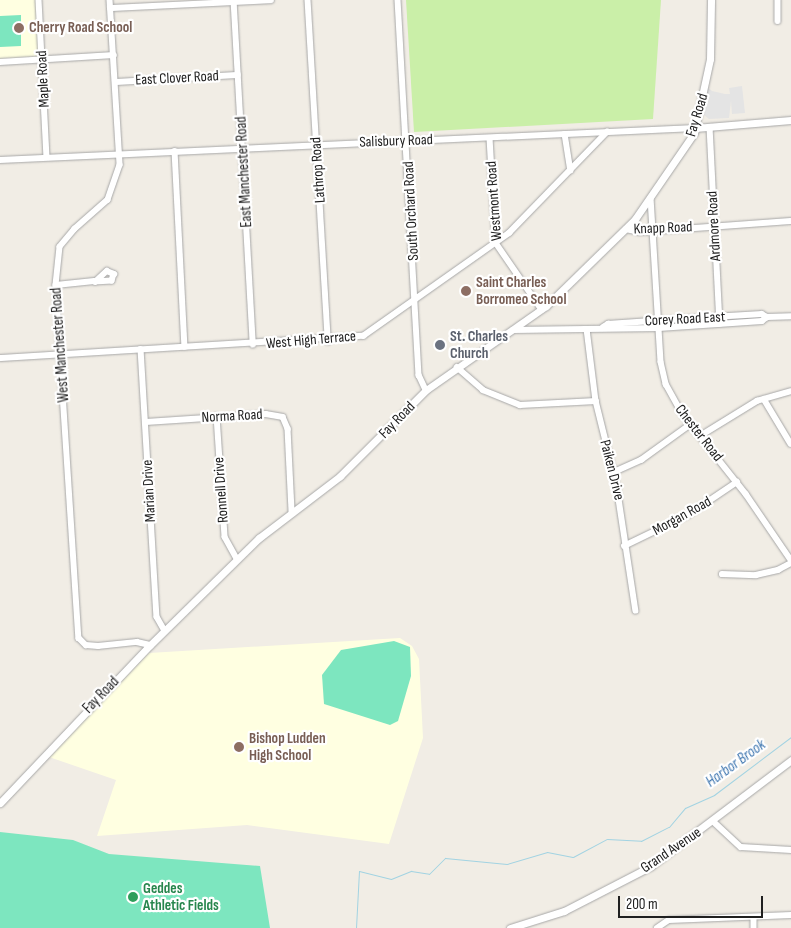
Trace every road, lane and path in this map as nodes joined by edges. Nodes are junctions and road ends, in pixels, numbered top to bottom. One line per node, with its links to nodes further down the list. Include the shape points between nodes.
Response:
1 (39, 0): 12 (street, Maple Road)
2 (110, 0): 9 (street, West Manchester Road)
3 (271, 0): 8 (street)
4 (308, 0): 23 (street, Lathrop Road)
5 (398, 0): 22 (street, South Orchard Road)
6 (711, 0): 18 (street, Fay Road, via 710,59)
7 (778, 0): 10 (street)
8 (234, 1): 9 (street); 14 (street, East Manchester Road)
9 (110, 8): 11 (street, West Manchester Road)
10 (778, 22)
11 (114, 55): 12 (street); 15 (street, West Manchester Road)
12 (42, 59): 13 (street); 27 (street, Maple Road)
13 (0, 62)
14 (238, 75): 15 (street, East Clover Road); 24 (street, East Manchester Road)
15 (115, 82): 26 (street, West Manchester Road)
16 (791, 120): 17 (street, Salisbury Road)
17 (710, 127): 18 (street, Salisbury Road); 32 (street, Ardmore Road)
18 (696, 128): 19 (street, Salisbury Road); 30 (street, Fay Road)
19 (607, 132): 20 (street, Salisbury Road); 29 (street, West High Terrace)
20 (566, 134): 21 (street, Salisbury Road); 29 (street)
21 (490, 138): 22 (street, Salisbury Road); 35 (street, Westmont Road)
22 (406, 141): 23 (street, Salisbury Road); 38 (street, South Orchard Road)
23 (316, 144): 24 (street, Salisbury Road); 49 (street, Lathrop Road)
24 (242, 148): 25 (street, Salisbury Road); 50 (street, East Manchester Road)
25 (175, 151): 26 (street, Salisbury Road); 51 (street)
26 (120, 153): 27 (street, Salisbury Road); 37 (street, West Manchester Road, via 118,178 108,200 74,229 60,247)
27 (47, 157): 28 (street, Salisbury Road)
28 (0, 160)
29 (571, 171): 35 (street, West High Terrace, via 527,217)
30 (651, 198): 33 (street, Fay Road); 34 (street, Chester Road)
31 (791, 221): 32 (street, Knapp Road)
32 (714, 226): 34 (street, Knapp Road); 41 (street, Ardmore Road)
33 (626, 229): 34 (street, Knapp Road); 39 (street, Fay Road)
34 (655, 231): 43 (street, Chester Road)
35 (496, 243): 38 (street, West High Terrace); 39 (street, Westmont Road)
36 (94, 281): 37 (street)
37 (56, 286): 53 (street, West Manchester Road)
38 (416, 300): 49 (street, West High Terrace, via 363,336); 56 (street, South Orchard Road, via 420,379)
39 (542, 310): 48 (street, Fay Road)
40 (791, 316): 42 (street, Corey Road East)
41 (719, 317): 42 (street, Corey Road East, via 762,314); 43 (street, Corey Road East); 44 (street, Ardmore Road)
42 (767, 318): 44 (street, Corey Road East)
43 (659, 320): 45 (street, Corey Road East); 46 (street, Chester Road)
44 (720, 324): 46 (street, Corey Road East)
45 (603, 327): 46 (street, Corey Road East); 47 (street, Corey Road East)
46 (659, 328): 62 (street, Chester Road, via 666,384)
47 (587, 329): 48 (street, Corey Road East); 59 (street, Paiken Drive)
48 (513, 330): 55 (street, Fay Road)
49 (328, 341): 50 (street, West High Terrace)
50 (253, 344): 51 (street, West High Terrace)
51 (186, 347): 52 (street, West High Terrace)
52 (140, 349): 53 (street, West High Terrace); 61 (street, Marian Drive)
53 (60, 354): 54 (street, West High Terrace); 74 (street, West Manchester Road, via 79,638 86,644 98,646 137,642)
54 (0, 358)
55 (457, 367): 56 (street, Fay Road); 59 (street, via 483,390 520,405)
56 (426, 390): 67 (street, Fay Road, via 340,476)
57 (791, 391): 58 (street)
58 (764, 399): 63 (street); 64 (street)
59 (596, 401): 65 (street, Paiken Drive)
60 (217, 416): 61 (street, Norma Road); 67 (street, Norma Road, via 276,414 286,420); 69 (street, Ronnell Drive, via 225,537)
61 (146, 422): 73 (street, Marian Drive, via 157,617)
62 (691, 424): 63 (street, Chester Road); 65 (street, via 641,460)
63 (700, 436): 66 (street, Chester Road)
64 (791, 444)
65 (614, 472): 68 (street, Paiken Drive)
66 (737, 482): 68 (street, Morgan Road, via 688,515); 70 (street, Chester Road)
67 (292, 512): 69 (street, Fay Road)
68 (624, 546): 72 (street, Paiken Drive)
69 (237, 559): 73 (street, Fay Road)
70 (791, 562): 71 (street, via 778,570 756,575)
71 (722, 574)
72 (636, 611)
73 (165, 631): 74 (street, Fay Road)
74 (150, 645): 76 (street, Fay Road)
75 (791, 760): 77 (street, Grand Avenue)
76 (0, 803)
77 (713, 822): 78 (street, via 741,847); 81 (street, Grand Avenue, via 621,883 564,911)
78 (791, 850)
79 (791, 915): 80 (street)
80 (754, 917): 82 (street, via 669,920); 83 (street)
81 (510, 928)
82 (657, 928)
83 (754, 928)

